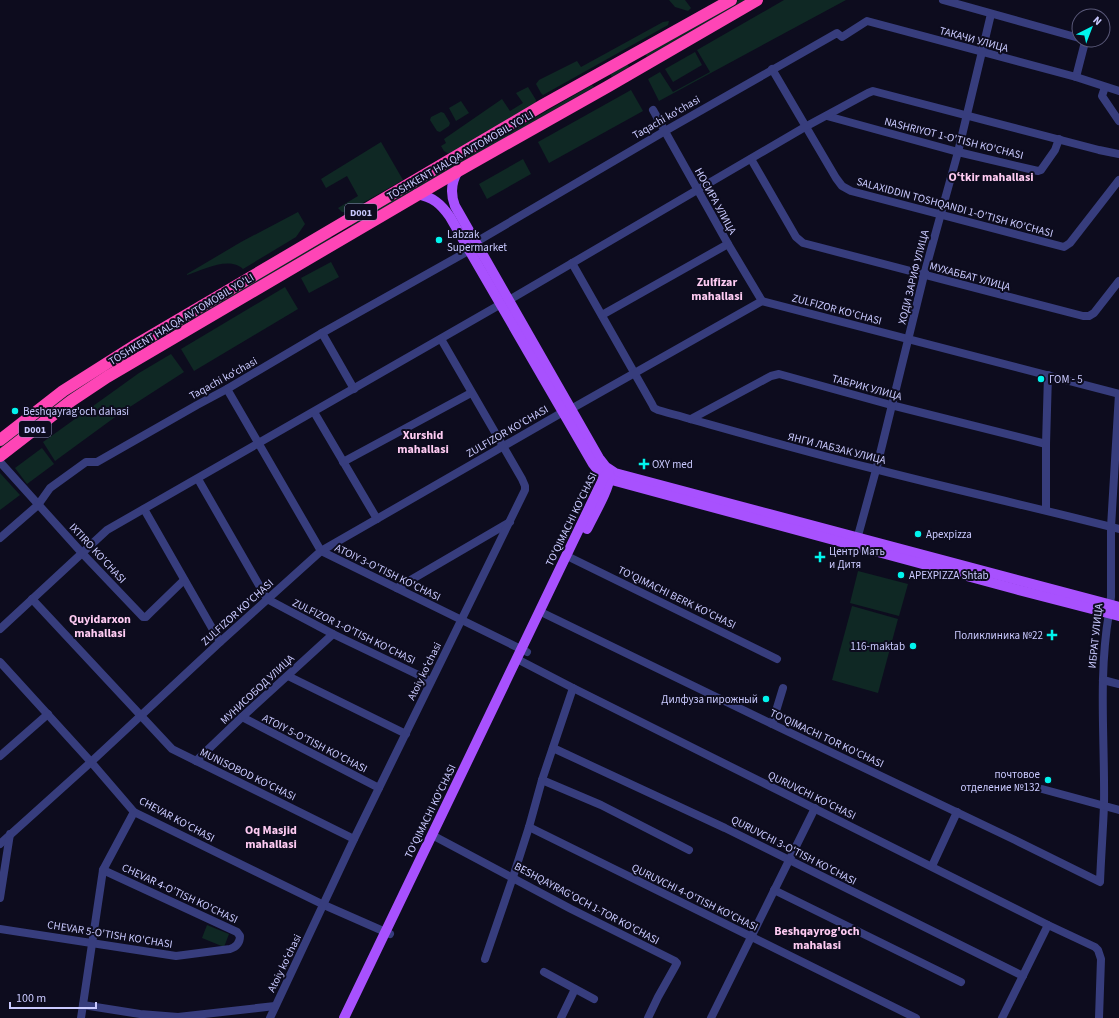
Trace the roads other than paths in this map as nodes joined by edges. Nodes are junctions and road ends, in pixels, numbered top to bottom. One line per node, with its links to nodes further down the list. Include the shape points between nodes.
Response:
1 (731, 0): 9 (highway, TOSHKENT HALQA AVTOMOBIL YO'LI / D001)
2 (757, 0): 10 (highway, TOSHKENT HALQA AVTOMOBIL YO'LI / D001)
3 (948, 1): 4 (street)
4 (991, 14): 6 (street); 8 (street, ХОДИ ЗАРИФ УЛИЦА)
5 (867, 21): 8 (street, ТАКАЧИ УЛИЦА); 11 (street, Taqachi koʻchasi, via 842,36 837,32)
6 (1071, 36)
7 (1083, 48): 13 (street)
8 (981, 52): 13 (street, ТАКАЧИ УЛИЦА); 19 (street, ХОДИ ЗАРИФ УЛИЦА)
9 (636, 53): 10 (highway); 12 (highway, TOSHKENT HALQA AVTOMOBIL YO'LI / D001)
10 (643, 66): 14 (highway, TOSHKENT HALQA AVTOMOBIL YO'LI / D001)
11 (772, 69): 21 (street, SALAXIDDIN TOSHQANDI 1-O'TISH KO'CHASI); 22 (street, Taqachi koʻchasi)
12 (600, 74): 14 (highway); 33 (highway, TOSHKENT HALQA AVTOMOBIL YO'LI / D001)
13 (1076, 77): 15 (street, ТАКАЧИ УЛИЦА)
14 (607, 87): 27 (highway, TOSHKENT HALQA AVTOMOBIL YO'LI / D001)
15 (1104, 87): 16 (street, ТАКАЧИ УЛИЦА); 20 (street, via 1102,96)
16 (1119, 91)
17 (653, 110): 22 (street, НОСИРА УЛИЦА)
18 (827, 116): 19 (street, via 873,91); 21 (street); 24 (street, NASHRIYOT 1-O'TISH KO'CHASI)
19 (966, 116): 23 (street); 24 (street, ХОДИ ЗАРИФ УЛИЦА)
20 (1119, 121)
21 (806, 127): 26 (street); 31 (street, SALAXIDDIN TOSHQANDI 1-O'TISH KO'CHASI, via 842,186 851,191)
22 (665, 131): 29 (street, НОСИРА УЛИЦА); 36 (street, Taqachi koʻchasi)
23 (1059, 139): 24 (street, NASHRIYOT 1-O'TISH KO'CHASI, via 1055,150 1038,171); 25 (street)
24 (958, 152): 31 (street, ХОДИ ЗАРИФ УЛИЦА)
25 (1119, 154)
26 (751, 159): 29 (street); 38 (street, МУХАББАТ УЛИЦА, via 799,241)
27 (458, 171): 30 (highway, TOSHKENT HALQA AVTOMOBIL YO'LI / D001); 32 (main road, via 452,181 451,190)
28 (1119, 180): 31 (street, SALAXIDDIN TOSHQANDI 1-O'TISH KO'CHASI, via 1070,243 1064,247)
29 (698, 191): 35 (street, НОСИРА УЛИЦА); 37 (street)
30 (417, 194): 32 (main road, via 437,201); 34 (highway, TOSHKENT HALQA AVTOMOBIL YO'LI / D001)
31 (940, 215): 38 (street, ХОДИ ЗАРИФ УЛИЦА)
32 (458, 220): 36 (main road)
33 (339, 224): 34 (highway); 56 (highway, TOSHKENT HALQA AVTOMOBIL YO'LI / D001, via 108,362 63,391)
34 (346, 236): 60 (highway, TOSHKENT HALQA AVTOMOBIL YO'LI / D001, via 107,377)
35 (728, 244): 40 (street, НОСИРА УЛИЦА); 42 (street)
36 (473, 246): 41 (main road); 43 (street, Taqachi koʻchasi)
37 (572, 263): 41 (street); 42 (street, ЯНГИ ЛАБЗАК УЛИЦА)
38 (924, 275): 39 (street, МУХАББАТ УЛИЦА, via 1086,317 1094,313); 45 (street, ХОДИ ЗАРИФ УЛИЦА)
39 (1119, 281)
40 (762, 301): 45 (street, ZULFIZOR KO'CHASI); 46 (street, ZULFIZOR KO'CHASI)
41 (505, 302): 44 (street); 53 (main road)
42 (602, 315): 46 (street, ЯНГИ ЛАБЗАК УЛИЦА)
43 (322, 333): 48 (street, Taqachi koʻchasi); 49 (street)
44 (441, 339): 49 (street); 50 (street, Atoiy koʻchasi)
45 (909, 339): 47 (street, ZULFIZOR KO'CHASI); 52 (street, ХОДИ ЗАРИФ УЛИЦА)
46 (634, 372): 53 (street, ZULFIZOR KO'CHASI); 55 (street, ЯНГИ ЛАБЗАК УЛИЦА, via 654,408)
47 (1048, 375): 51 (street, ZULFIZOR KO'CHASI); 58 (street)
48 (227, 389): 57 (street, ATOIY 3-O'TISH KO'CHASI); 66 (street, Taqachi koʻchasi, via 97,462 86,462 50,488)
49 (354, 389): 54 (street)
50 (471, 393): 59 (street, Atoiy koʻchasi); 62 (street)
51 (1119, 394): 71 (street, ИБРАТ УЛИЦА)
52 (891, 405): 55 (street, ТАБРИК УЛИЦА, via 779,374); 58 (street, ТАБРИК УЛИЦА); 63 (street, ХОДИ ЗАРИФ УЛИЦА)
53 (567, 411): 59 (street, ZULFIZOR KO'CHASI); 64 (main road, via 602,462)
54 (314, 412): 57 (street); 62 (street)
55 (691, 419): 63 (street, ЯНГИ ЛАБЗАК УЛИЦА)
56 (0, 440)
57 (258, 444): 65 (street); 74 (street, ATOIY 3-O'TISH KO'CHASI)
58 (1046, 444): 68 (street)
59 (503, 447): 69 (street, ZULFIZOR KO'CHASI); 70 (street, Atoiy koʻchasi, via 525,486)
60 (0, 456)
61 (0, 462): 66 (street, IXTIRO KO'CHASI)
62 (343, 462): 69 (street)
63 (876, 470): 68 (street, ЯНГИ ЛАБЗАК УЛИЦА); 73 (street, ХОДИ ЗАРИФ УЛИЦА)
64 (608, 476): 73 (main road); 76 (main road, TO'QIMACHI KO'CHASI)
65 (198, 479): 67 (street); 80 (street)
66 (38, 505): 72 (street, Taqachi koʻchasi); 75 (street, IXTIRO KO'CHASI)
67 (144, 509): 75 (street, via 107,530); 77 (street)
68 (1046, 510): 71 (street, ЯНГИ ЛАБЗАК УЛИЦА)
69 (377, 519): 74 (street, ZULFIZOR KO'CHASI)
70 (510, 522): 78 (street); 84 (street, Atoiy koʻchasi)
71 (1115, 528): 81 (street, ИБРАТ УЛИЦА)
72 (0, 538)
73 (856, 541): 81 (main road)
74 (321, 551): 78 (street, ATOIY 3-O'TISH KO'CHASI); 80 (street, ZULFIZOR KO'CHASI)
75 (82, 553): 77 (street, IXTIRO KO'CHASI, via 143,617 146,617); 79 (street)
76 (570, 557): 82 (main road, TO'QIMACHI KO'CHASI); 88 (main road, TO'QIMACHI KO'CHASI); 89 (street, TO'QIMACHI BERK KO'CHASI)
77 (184, 580): 87 (street)
78 (397, 588): 84 (street, ATOIY 3-O'TISH KO'CHASI)
79 (32, 599): 85 (street); 98 (street, MUNISOBOD KO'CHASI)
80 (267, 599): 86 (street, ZULFIZOR 1-O'TISH KO'CHASI); 87 (street, ZULFIZOR KO'CHASI)
81 (1112, 608): 83 (main road); 92 (street, ИБРАТ УЛИЦА, via 1104,643)
82 (545, 614): 88 (main road, TO'QIMACHI KO'CHASI); 100 (street, TO'QIMACHI TOR KO'CHASI)
83 (1119, 616)
84 (461, 620): 88 (street, ATOIY 3-O'TISH KO'CHASI); 93 (street, Atoiy koʻchasi)
85 (0, 629)
86 (333, 634): 91 (street, МУНИСОБОД УЛИЦА); 93 (street, ZULFIZOR 1-O'TISH KO'CHASI)
87 (220, 642): 98 (street, ZULFIZOR KO'CHASI)
88 (522, 655): 95 (street, QURUVCHI KO'CHASI); 116 (main road, TO'QIMACHI KO'CHASI)
89 (777, 659)
90 (0, 662): 97 (street, CHEVAR KO'CHASI)
91 (288, 676): 99 (street, МУНИСОБОД УЛИЦА); 101 (street)
92 (1102, 680): 94 (street); 109 (street, ИБРАТ УЛИЦА)
93 (431, 681): 101 (street, Atoiy koʻchasi)
94 (1119, 684)
95 (573, 688): 102 (street); 110 (street, QURUVCHI KO'CHASI)
96 (783, 688): 100 (street)
97 (48, 714): 103 (street); 105 (street, CHEVAR KO'CHASI)
98 (142, 715): 104 (street, MUNISOBOD KO'CHASI, via 169,746); 105 (street, ZULFIZOR KO'CHASI)
99 (242, 717): 104 (street, МУНИСОБОД УЛИЦА); 107 (street, ATOIY 5-O'TISH KO'CHASI)
100 (772, 724): 113 (street, TO'QIMACHI TOR KO'CHASI)
101 (406, 734): 107 (street, Atoiy koʻchasi)
102 (553, 748): 106 (street); 120 (street, QURUVCHI 3-O'TISH KO'CHASI, via 725,828)
103 (0, 756)
104 (196, 761): 117 (street, MUNISOBOD KO'CHASI)
105 (92, 762): 112 (street, CHEVAR KO'CHASI); 115 (street, ZULFIZOR KO'CHASI)
106 (542, 780): 114 (street); 119 (street, via 601,805)
107 (379, 788): 117 (street, Atoiy koʻchasi)
108 (1042, 789): 109 (street)
109 (1104, 806): 111 (street); 124 (street, ИБРАТ УЛИЦА)
110 (815, 808): 120 (street); 121 (street, QURUVCHI KO'CHASI)
111 (1119, 810)
112 (134, 812): 122 (street); 127 (street, CHEVAR KO'CHASI)
113 (957, 812): 121 (street); 124 (street, TO'QIMACHI TOR KO'CHASI)
114 (529, 827): 123 (street); 131 (street, QURUVCHI 4-O'TISH KO'CHASI)
115 (10, 834): 118 (street, ZULFIZOR KO'CHASI); 126 (street)
116 (434, 836): 123 (street, BESHQAYRAG'OCH 1-TOR KO'CHASI); 130 (main road, TO'QIMACHI KO'CHASI)
117 (354, 839): 127 (street, Atoiy koʻchasi)
118 (0, 844)
119 (689, 850)
120 (789, 861): 125 (street); 136 (street, QURUVCHI 3-O'TISH KO'CHASI)
121 (932, 866): 128 (street, QURUVCHI KO'CHASI)
122 (103, 870): 132 (street); 133 (street, CHEVAR 4-O'TISH KO'CHASI, via 237,932 240,936)
123 (513, 877): 134 (street); 148 (street, BESHQAYRAG'OCH 1-TOR KO'CHASI, via 677,963)
124 (1100, 882)
125 (774, 890): 131 (street); 137 (street)
126 (0, 898)
127 (324, 905): 130 (street, CHEVAR KO'CHASI); 142 (street, Atoiy koʻchasi)
128 (1048, 925): 136 (street); 152 (street, QURUVCHI KO'CHASI, via 1098,950 1101,959)
129 (0, 928): 132 (street, CHEVAR 5-O'TISH KO'CHASI)
130 (387, 933): 139 (main road, TO'QIMACHI KO'CHASI)
131 (750, 937): 149 (street); 150 (street, QURUVCHI 4-O'TISH KO'CHASI)
132 (92, 942): 133 (street, CHEVAR 5-O'TISH KO'CHASI, via 176,956 230,949); 141 (street)
133 (238, 942)
134 (485, 959)
135 (544, 972): 138 (street)
136 (1023, 976): 151 (street)
137 (961, 982)
138 (575, 990): 140 (street); 147 (street)
139 (357, 995): 145 (main road, TO'QIMACHI KO'CHASI); 146 (main road, TO'QIMACHI KO'CHASI)
140 (594, 999)
141 (82, 1005): 142 (street, via 178,1017); 143 (street)
142 (275, 1006): 144 (street, Atoiy koʻchasi)
143 (81, 1018)
144 (270, 1018)
145 (344, 1018)
146 (349, 1018)
147 (561, 1018)
148 (648, 1018)
149 (711, 1018)
150 (916, 1018)
151 (1002, 1018)
152 (1100, 1018)

